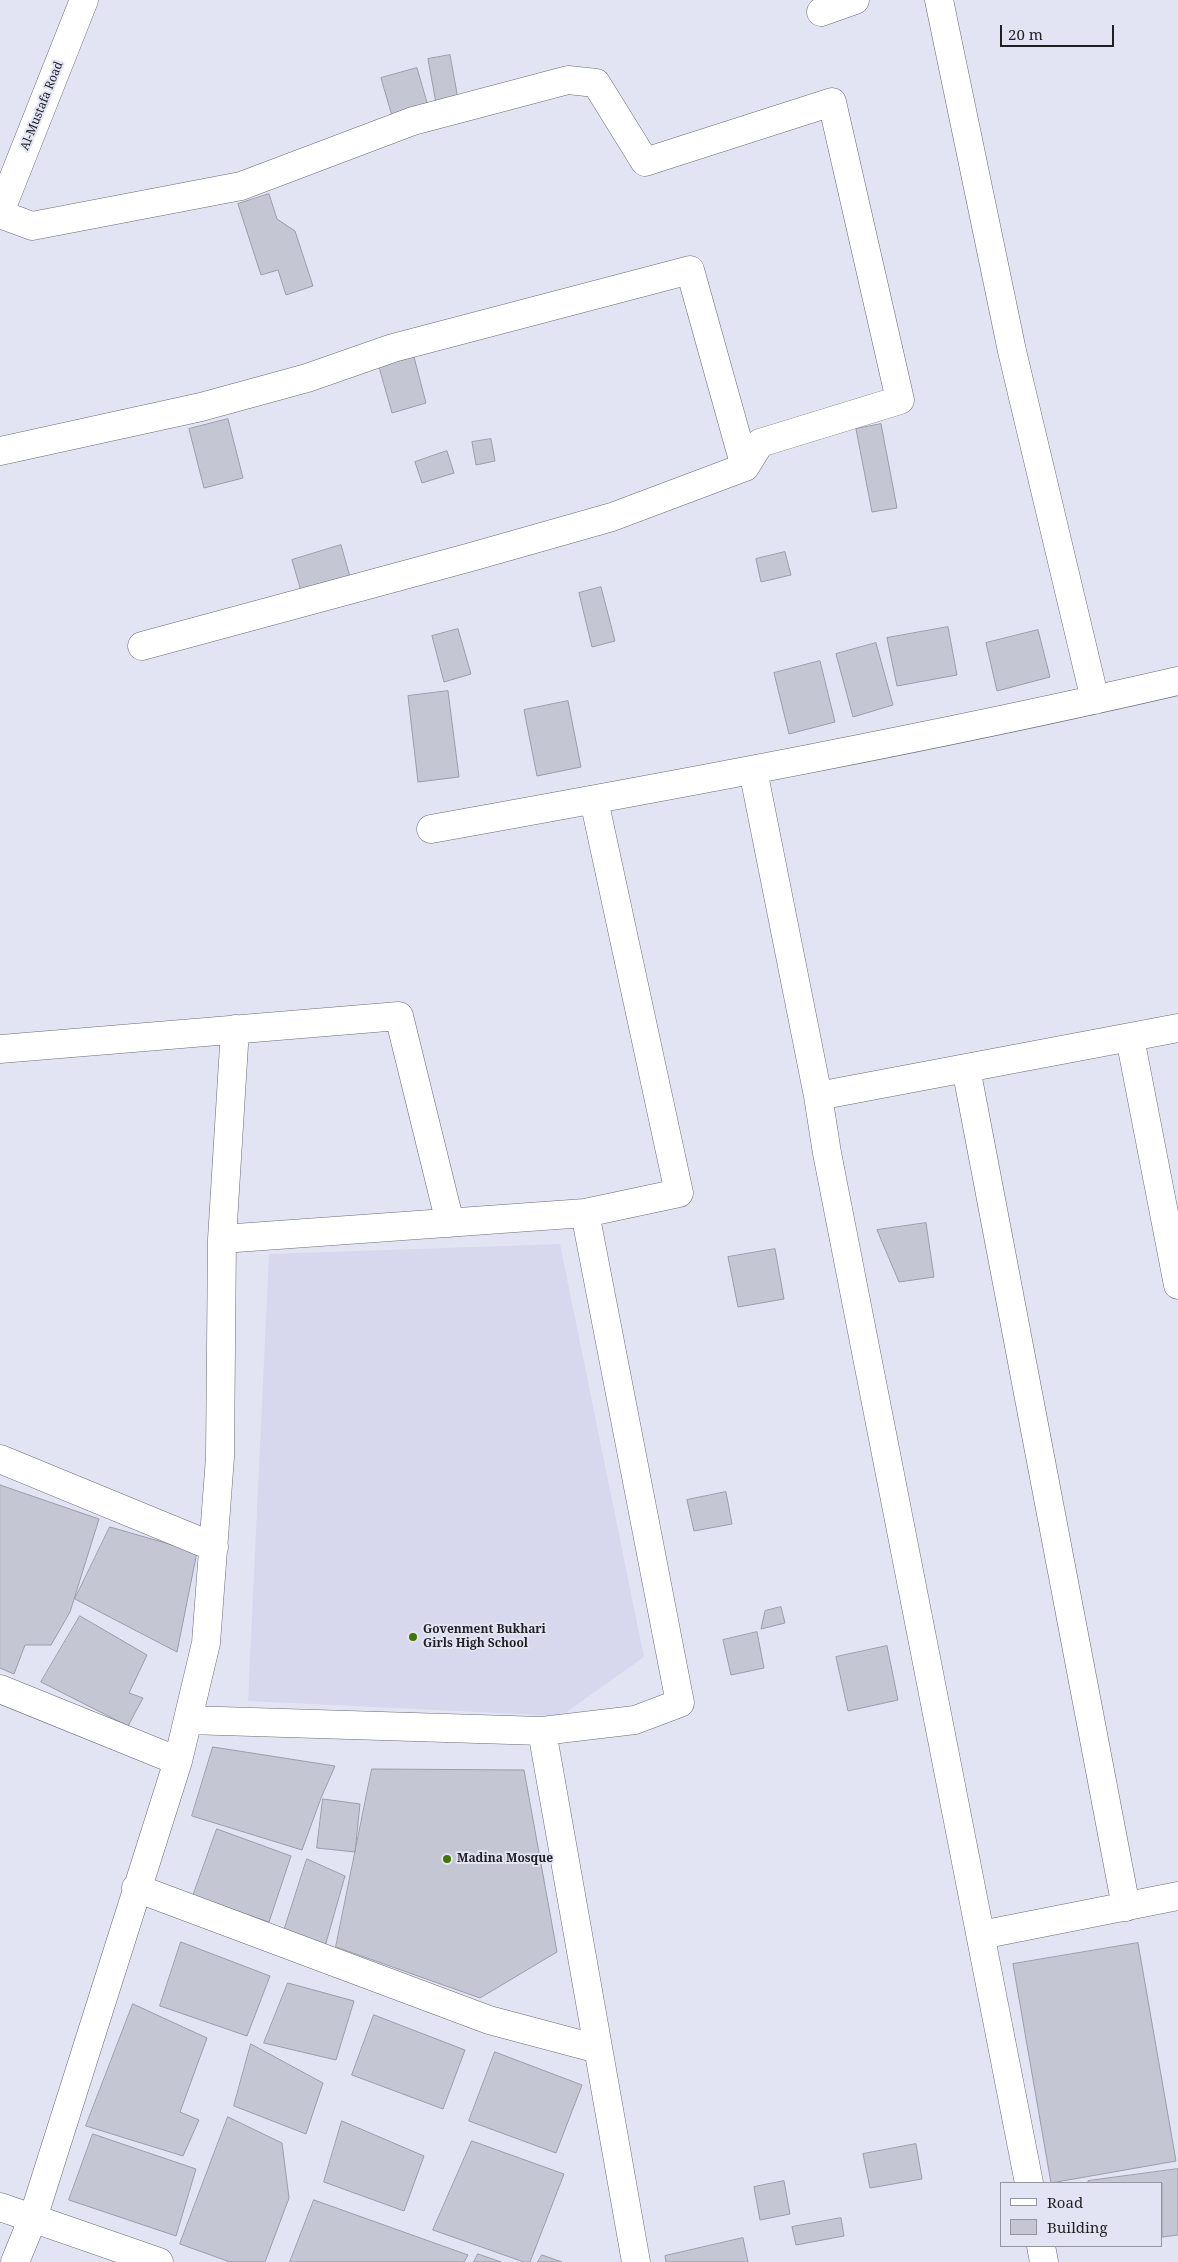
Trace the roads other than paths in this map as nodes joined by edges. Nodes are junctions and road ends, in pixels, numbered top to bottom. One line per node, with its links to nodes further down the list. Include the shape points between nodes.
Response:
1 (84, 0): 5 (street, Al-Mustafa Road)
2 (855, 0): 4 (street)
3 (939, 0): 10 (street, via 1012,351)
4 (822, 12)
5 (0, 213): 7 (street, via 32,226 241,186 414,121 568,80 596,82 645,162 832,102 900,400 760,443)
6 (0, 451): 7 (street, via 201,407 307,378 393,348 690,270)
7 (745, 467): 8 (street, via 602,520)
8 (142, 646)
9 (1178, 681): 10 (street)
10 (1095, 700): 11 (street)
11 (753, 770): 12 (street); 19 (street)
12 (594, 800): 13 (street); 20 (street, via 679,1193)
13 (432, 829)
14 (1178, 1028): 16 (street)
15 (235, 1030): 17 (street); 21 (street, via 400,1016); 22 (street)
16 (1130, 1038): 18 (street); 23 (street)
17 (0, 1049)
18 (966, 1068): 19 (street); 32 (street)
19 (818, 1096): 33 (street)
20 (584, 1213): 21 (street); 28 (street, via 680,1703 635,1720)
21 (450, 1223): 22 (street)
22 (222, 1239): 25 (street, via 220,1457)
23 (1178, 1285)
24 (0, 1459): 25 (street)
25 (214, 1547): 27 (street, via 206,1643)
26 (0, 1689): 29 (street)
27 (188, 1720): 28 (street); 29 (street)
28 (542, 1732): 34 (street)
29 (178, 1761): 30 (street)
30 (136, 1888): 34 (street, via 489,2020); 37 (street)
31 (1178, 1896): 32 (street)
32 (1126, 1907): 33 (street)
33 (981, 1936): 35 (street)
34 (598, 2049): 41 (street)
35 (1029, 2182)
36 (0, 2207): 37 (street)
37 (33, 2218): 39 (street); 40 (street)
38 (1041, 2247): 42 (street)
39 (15, 2262)
40 (159, 2262)
41 (636, 2262)
42 (1044, 2262)

